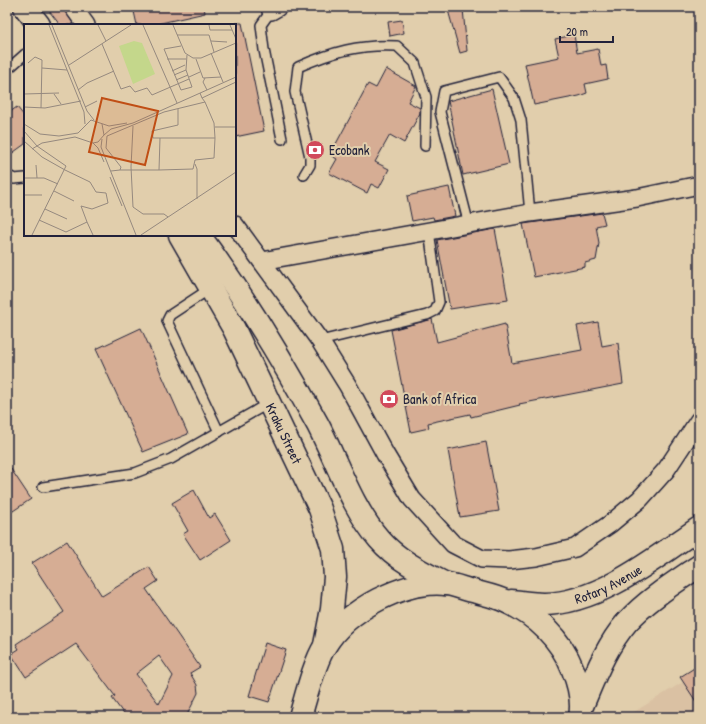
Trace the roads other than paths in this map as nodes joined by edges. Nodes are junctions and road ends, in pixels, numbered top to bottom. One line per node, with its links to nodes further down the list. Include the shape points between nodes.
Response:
1 (25, 7): 4 (main road)
2 (77, 8): 5 (street)
3 (273, 8): 8 (lane, via 261,25)
4 (38, 24)
5 (85, 24)
6 (24, 55): 7 (lane)
7 (7, 70)
8 (282, 139)
9 (425, 146): 11 (lane, via 426,97 416,63 397,46 374,45 331,53 298,67 295,92 310,157 310,165)
10 (7, 175): 12 (lane, via 14,179)
11 (304, 175)
12 (24, 178)
13 (699, 185): 14 (street, via 637,198)
14 (530, 213): 15 (street); 15 (lane, via 521,120 514,98 498,78 444,91 440,112)
15 (469, 225): 17 (street)
16 (236, 226): 20 (street)
17 (429, 231): 20 (street); 22 (lane, via 438,302 436,311)
18 (181, 236): 21 (main road, Kraku Street)
19 (200, 236): 29 (main road, via 255,315 292,377 362,518 400,559)
20 (262, 261): 22 (street)
21 (211, 287): 23 (main road, Kraku Street); 25 (lane, via 170,315 167,321)
22 (320, 341): 24 (street, via 412,499 453,544 482,559 536,557 575,548 640,499 666,470)
23 (269, 403): 25 (lane); 31 (main road, Kraku Street, via 320,509 333,549 335,577)
24 (699, 420)
25 (219, 432): 26 (lane, via 171,459 136,474)
26 (42, 487)
27 (699, 528): 30 (main road, Rotary Avenue, via 607,588 581,598 545,604)
28 (699, 566): 32 (main road, via 652,600 626,623 603,658)
29 (446, 584): 30 (main road); 31 (main road, via 410,586 372,601 348,620)
30 (504, 600): 32 (main road, via 534,618 555,638 568,658 577,682)
31 (325, 645): 33 (main road)
32 (581, 711)
33 (300, 717)

